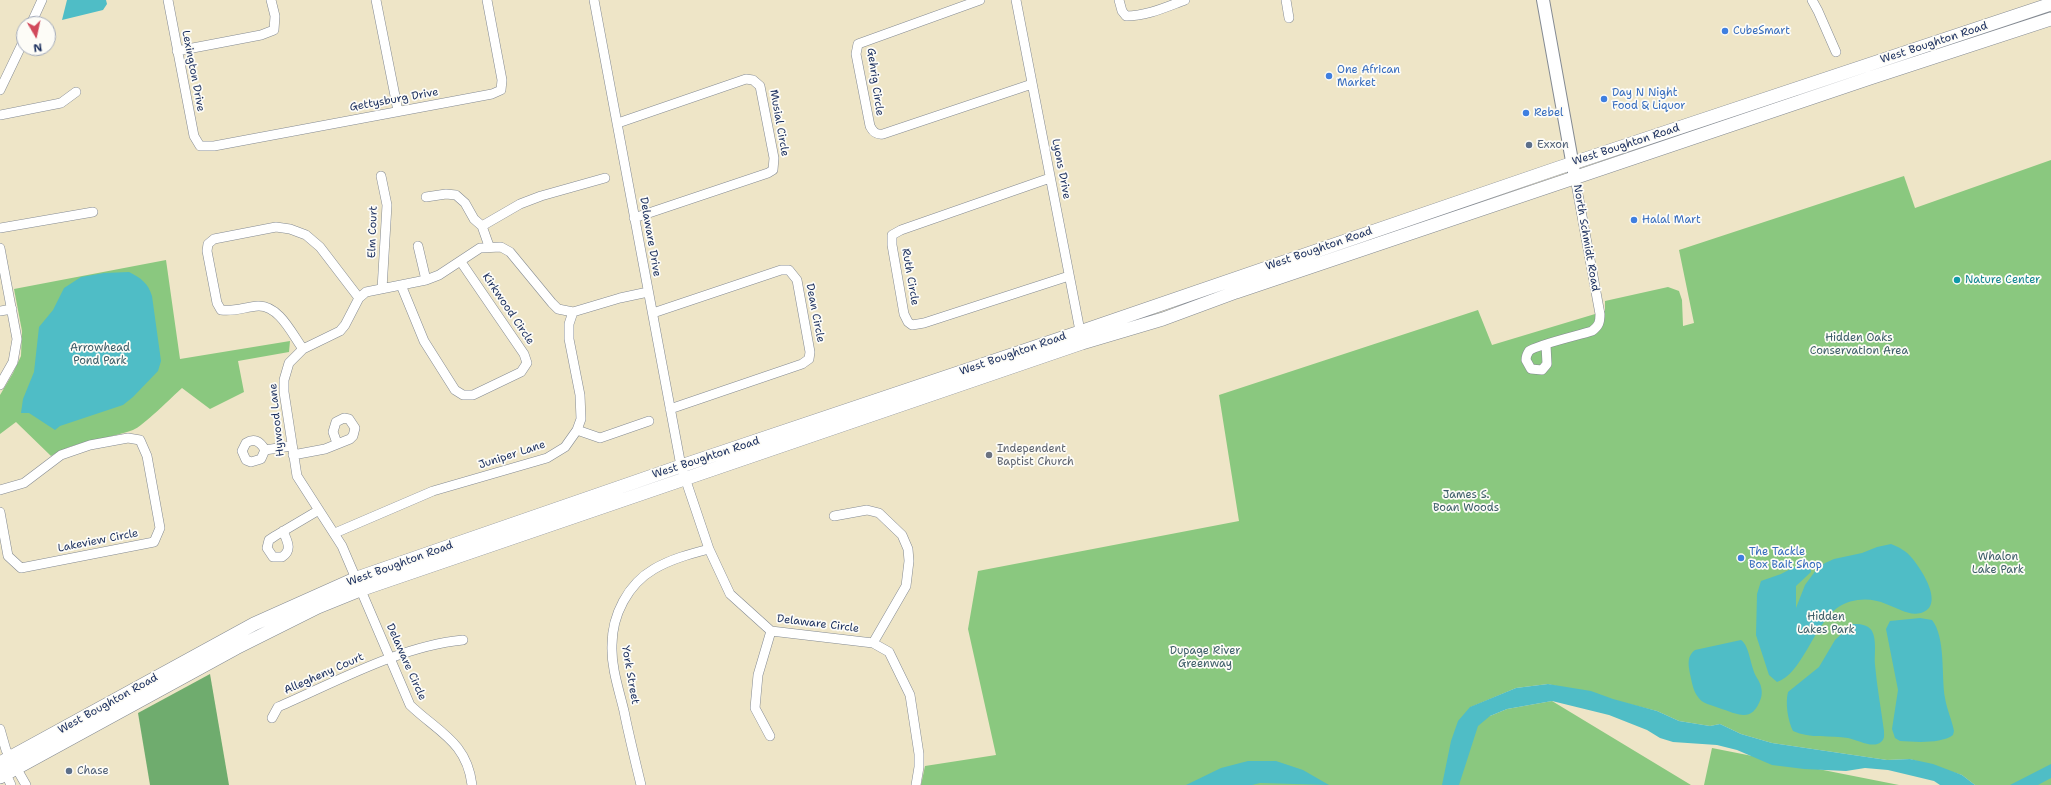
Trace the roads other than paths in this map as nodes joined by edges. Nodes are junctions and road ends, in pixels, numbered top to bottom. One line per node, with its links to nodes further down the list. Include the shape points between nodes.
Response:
1 (42, 0): 15 (street)
2 (168, 0): 18 (street, Lexington Drive)
3 (272, 0): 18 (street, via 274,30 261,35)
4 (376, 0): 24 (street)
5 (487, 0): 24 (street, Gettysburg Drive, via 502,80 501,90 492,94)
6 (594, 0): 26 (street, Delaware Drive)
7 (980, 0): 21 (street, Gehrig Circle, via 858,44 856,54 873,131 878,135 883,134)
8 (1016, 0): 21 (street, Lyons Drive)
9 (1119, 0): 10 (street, via 1126,16 1150,13)
10 (1185, 0)
11 (1286, 0): 16 (street)
12 (1543, 0): 28 (street, North Schmidt Road)
13 (1812, 0): 19 (street)
14 (2051, 4): 28 (main road, West Boughton Road)
15 (35, 16)
16 (1289, 18)
17 (2051, 19): 32 (main road, West Boughton Road)
18 (177, 51): 27 (street, Lexington Drive, via 194,136)
19 (1836, 52)
20 (16, 56): 22 (street)
21 (1032, 84): 31 (street, Lyons Drive)
22 (0, 90)
23 (76, 92): 25 (street, via 61,103)
24 (398, 111): 27 (street, Gettysburg Drive, via 214,146)
25 (0, 115)
26 (618, 123): 35 (street, Delaware Drive); 35 (street, Musial Circle, via 746,80 753,80 760,86 774,158 773,170 768,173)
27 (200, 146)
28 (1572, 163): 32 (street, North Schmidt Road); 49 (main road, West Boughton Road)
29 (381, 176): 45 (street, Elm Court, via 387,213)
30 (605, 178): 36 (street, via 520,204)
31 (1050, 178): 42 (street, Lyons Drive); 42 (street, Ruth Circle, via 896,231 892,235 892,245 904,314 912,325 924,323)
32 (1575, 178): 53 (main road, West Boughton Road); 55 (street, North Schmidt Road, via 1600,322 1592,331)
33 (426, 197): 36 (street, via 446,194 456,196 465,203)
34 (93, 212): 37 (street)
35 (634, 218): 46 (street, Delaware Drive)
36 (482, 226): 39 (street)
37 (0, 228)
38 (418, 246): 43 (street)
39 (489, 246): 41 (street, via 480,248); 51 (street, via 501,247 510,252 558,310)
40 (0, 248): 48 (street)
41 (461, 262): 43 (street); 44 (street, Kirkwood Circle, via 524,354 527,363 521,372 474,395 463,395 455,390 424,341)
42 (1069, 276): 54 (street, Lyons Drive)
43 (426, 280): 44 (street)
44 (401, 285): 45 (street)
45 (382, 288): 47 (street, via 366,292)
46 (648, 292): 51 (street); 52 (street, Delaware Drive)
47 (359, 298): 56 (street, Hywood Lane, via 340,331); 56 (street, via 320,247 306,235 290,229 276,228 214,239 208,244 207,251 220,310 268,307 276,313)
48 (12, 309): 50 (street); 57 (street, via 17,338 13,362)
49 (1142, 310): 53 (street); 54 (main road, West Boughton Road)
50 (0, 311)
51 (572, 312): 60 (street, Juniper Lane, via 569,339 580,395 581,419)
52 (653, 313): 58 (street, Delaware Drive); 58 (street, Dean Circle, via 781,270 789,270 797,280 810,352 809,359 802,364)
53 (1144, 324): 54 (main road, West Boughton Road)
54 (1081, 337): 64 (main road, West Boughton Road)
55 (1546, 345)
56 (303, 349): 63 (street, Hywood Lane, via 289,363 284,380)
57 (0, 385)
58 (670, 409): 64 (street, Delaware Drive)
59 (649, 421): 60 (street, via 600,438)
60 (577, 430): 70 (street, Juniper Lane, via 565,447 547,458 433,491)
61 (337, 443): 63 (street, via 325,450)
62 (265, 450): 63 (street)
63 (292, 450): 66 (street, Hywood Lane, via 297,476)
64 (683, 472): 71 (street, Delaware Circle); 72 (main road, West Boughton Road)
65 (0, 490): 67 (street, Lakeview Circle, via 24,483 61,455 90,445 128,438 140,440 147,456 160,528 154,542 21,568 8,556)
66 (319, 510): 69 (street); 70 (street, Hywood Lane)
67 (0, 512)
68 (834, 516): 75 (street, via 867,510 878,513 902,535 908,549 906,586)
69 (283, 531)
70 (335, 533): 72 (street, Hywood Lane)
71 (708, 549): 73 (street, Delaware Circle, via 730,594); 83 (street, York Street, via 653,569 624,599 616,618 612,645 615,672)
72 (359, 584): 76 (street, Delaware Circle); 80 (main road, West Boughton Road)
73 (771, 631): 75 (street, Delaware Circle); 79 (street, via 758,675 755,708)
74 (463, 640): 76 (street, Allegheny Court, via 442,642)
75 (873, 643): 84 (street, via 889,652 910,695 919,754)
76 (391, 658): 77 (street, Allegheny Court, via 278,707); 82 (street, Delaware Circle, via 410,705 455,744 465,759)
77 (272, 718)
78 (0, 729): 80 (street, via 6,750)
79 (770, 736)
80 (5, 768): 81 (street)
81 (26, 785)
82 (472, 785)
83 (641, 785)
84 (916, 785)

